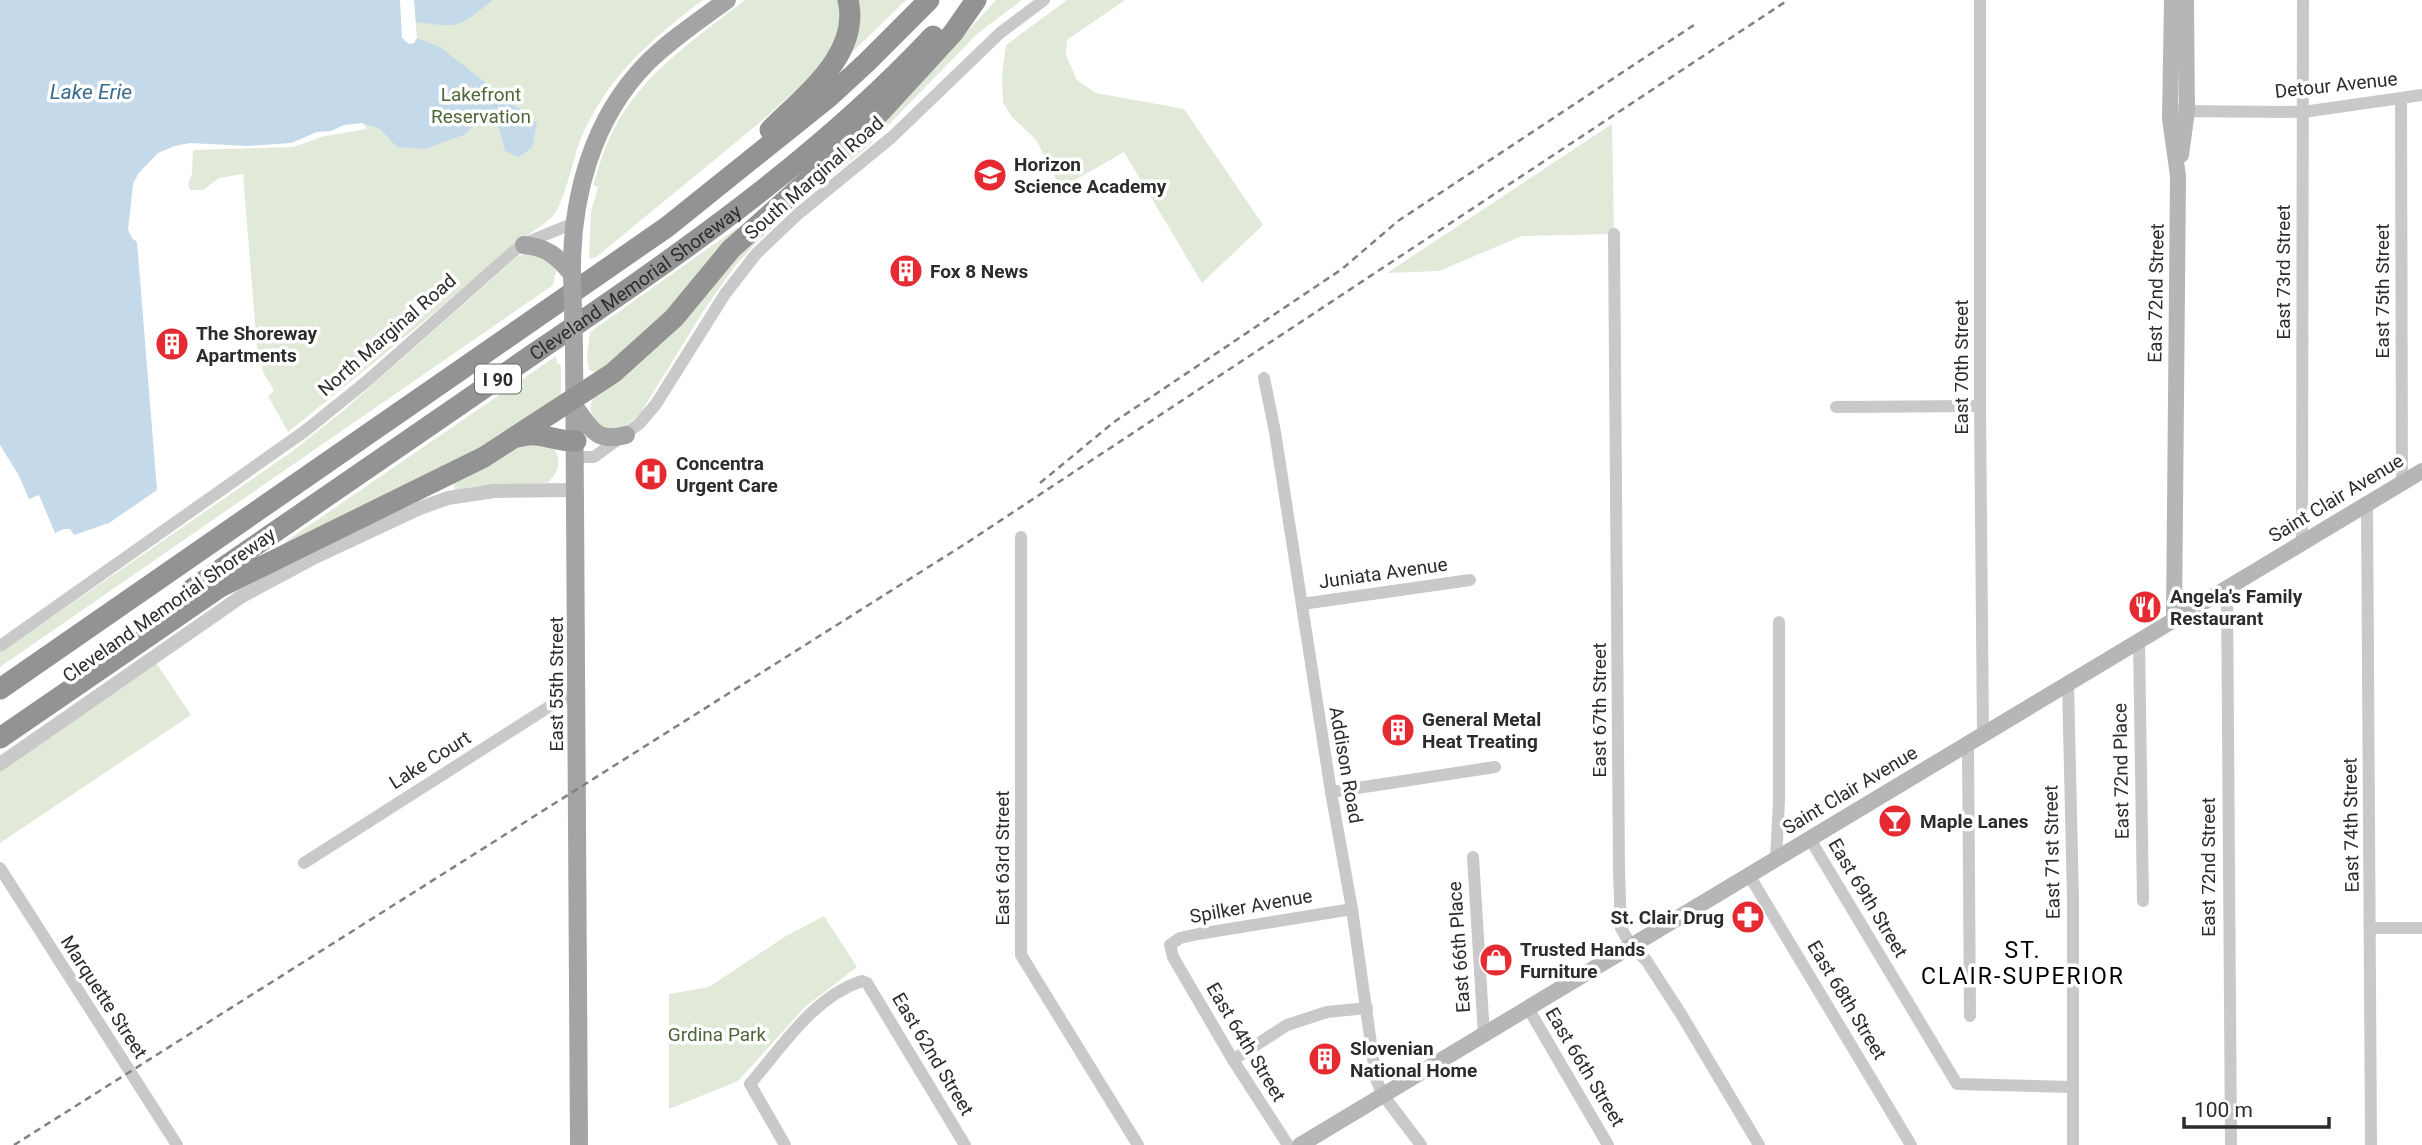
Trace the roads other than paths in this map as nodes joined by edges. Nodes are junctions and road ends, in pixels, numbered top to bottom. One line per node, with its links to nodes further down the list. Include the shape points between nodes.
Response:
1 (727, 0): 16 (main road, via 649,61 628,86 594,144)
2 (848, 0): 15 (highway, via 849,31 838,56)
3 (929, 0): 15 (highway, Cleveland Memorial Shoreway / I 90, via 829,97)
4 (967, 0): 43 (highway, Cleveland Memorial Shoreway / I 90, via 845,122 763,190 631,288)
5 (976, 0): 21 (highway, via 953,33 863,131 731,250 674,318)
6 (1044, 0): 24 (street, South Marginal Road, via 1000,33 892,137 756,254 725,294 653,409)
7 (1980, 0): 22 (street, East 70th Street)
8 (2172, 0): 13 (main road, East 72nd Street)
9 (2186, 0): 13 (main road, East 72nd Street)
10 (2303, 0): 14 (street, East 73rd Street)
11 (2422, 95): 12 (street, Detour Avenue)
12 (2401, 98): 14 (street, Detour Avenue); 28 (street, East 75th Street)
13 (2179, 111): 14 (street, Detour Avenue); 36 (main road, East 72nd Street)
14 (2303, 112): 32 (street, East 73rd Street)
15 (702, 199): 41 (highway, Cleveland Memorial Shoreway / I 90)
16 (574, 223): 18 (street, North Marginal Road); 19 (main road, East 55th Street)
17 (1614, 234): 60 (street, East 67th Street, via 1619,872 1621,928)
18 (524, 245): 19 (main road, via 551,252); 39 (street, North Marginal Road, via 305,432)
19 (572, 269): 21 (main road, East 55th Street, bridge)
20 (1264, 377): 35 (street, Addison Road)
21 (575, 402): 24 (main road, via 591,429 601,436); 25 (highway); 26 (main road, East 55th Street)
22 (1980, 406): 23 (street); 44 (street, East 70th Street)
23 (1836, 407)
24 (626, 435): 26 (street, South Marginal Road, via 594,457)
25 (516, 438): 26 (highway, via 540,434); 45 (highway, via 417,492 220,587)
26 (576, 449): 29 (main road, East 55th Street)
27 (2422, 471): 28 (main road, Saint Clair Avenue)
28 (2402, 484): 30 (main road, Saint Clair Avenue)
29 (576, 490): 42 (main road, East 55th Street); 47 (street, via 495,491 449,498 313,558 243,596)
30 (2367, 504): 32 (main road, Saint Clair Avenue); 58 (street, East 74th Street)
31 (1021, 537): 73 (street, East 63rd Street, via 1021,955)
32 (2302, 543): 34 (main road, Saint Clair Avenue)
33 (1470, 580): 35 (street, Juniata Avenue)
34 (2227, 589): 36 (main road, Saint Clair Avenue); 81 (street, East 72nd Street)
35 (1302, 604): 49 (street, Addison Road)
36 (2174, 620): 38 (main road, Saint Clair Avenue)
37 (1779, 622): 52 (street)
38 (2139, 641): 40 (main road, Saint Clair Avenue); 56 (street, East 72nd Place)
39 (0, 646)
40 (2068, 684): 44 (main road, Saint Clair Avenue); 67 (street, East 71st Street)
41 (0, 689)
42 (578, 692): 53 (street, Lake Court); 70 (main road, East 55th Street)
43 (0, 722)
44 (1983, 735): 46 (main road, Saint Clair Avenue)
45 (0, 738)
46 (1968, 744): 50 (main road, Saint Clair Avenue); 64 (street)
47 (0, 764)
48 (1495, 767): 49 (street)
49 (1331, 792): 57 (street, Addison Road)
50 (1810, 839): 52 (main road, Saint Clair Avenue); 67 (street, East 69th Street, via 1957,1084)
51 (1473, 858): 65 (street, East 66th Place)
52 (1776, 859): 55 (main road, Saint Clair Avenue)
53 (304, 863)
54 (0, 869): 69 (street, Marquette Street)
55 (1749, 875): 60 (main road, Saint Clair Avenue); 79 (street, East 68th Street)
56 (2143, 901)
57 (1352, 908): 61 (street, Spilker Avenue, via 1180,938 1170,945); 62 (street, Addison Road)
58 (2371, 928): 59 (street); 82 (street, East 74th Street)
59 (2422, 928)
60 (1631, 946): 63 (main road, Saint Clair Avenue); 78 (street, East 67th Street, via 1646,960 1681,1014)
61 (1173, 957): 66 (street, East 64th Street)
62 (1367, 1008): 66 (street, via 1326,1012 1287,1025); 68 (street, Addison Road, via 1376,1079)
63 (1528, 1008): 65 (main road, Saint Clair Avenue); 77 (street, East 66th Street)
64 (1970, 1016)
65 (1484, 1035): 68 (main road, Saint Clair Avenue)
66 (1233, 1060): 74 (street, East 64th Street)
67 (2072, 1087): 80 (street, East 71st Street)
68 (1383, 1095): 75 (main road, Saint Clair Avenue); 76 (street, Addison Road)
69 (177, 1145)
70 (579, 1145)
71 (785, 1145): 72 (street, East 62nd Street, via 750,1084 814,1011 862,981)
72 (965, 1145)
73 (1138, 1145)
74 (1288, 1145)
75 (1300, 1145)
76 (1420, 1145)
77 (1608, 1145)
78 (1759, 1145)
79 (1911, 1145)
80 (2073, 1145)
81 (2231, 1145)
82 (2371, 1145)

